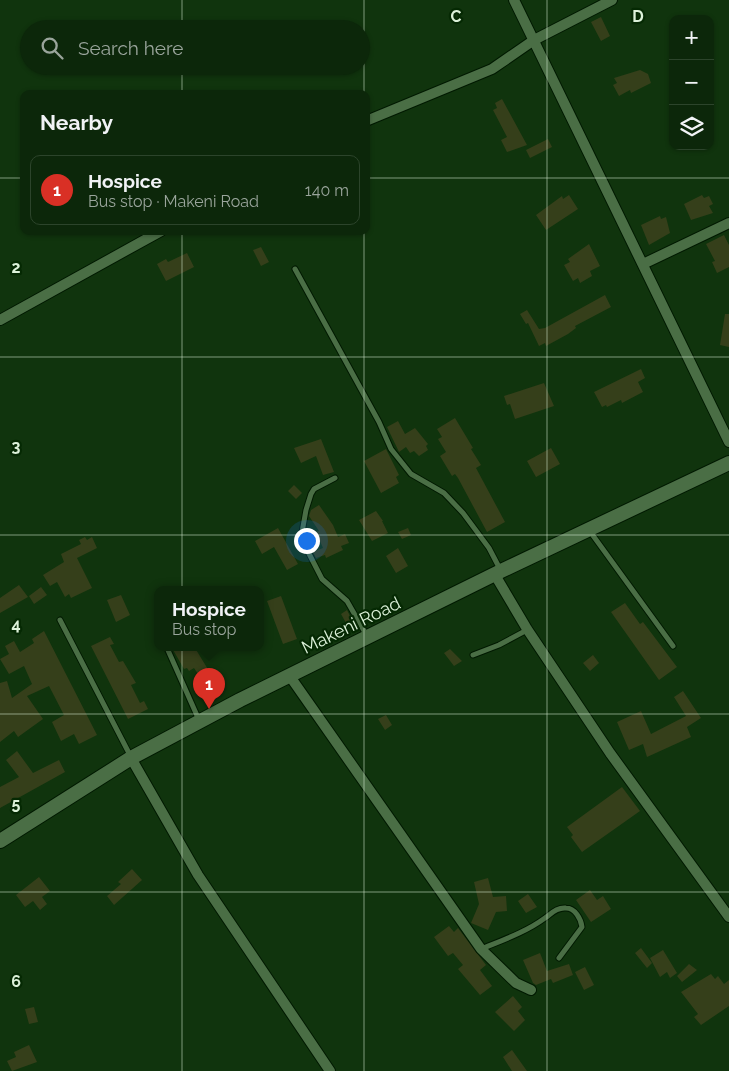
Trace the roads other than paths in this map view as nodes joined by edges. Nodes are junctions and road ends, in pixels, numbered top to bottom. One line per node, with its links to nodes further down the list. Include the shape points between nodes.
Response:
1 (514, 0): 3 (street)
2 (612, 0): 3 (street)
3 (534, 40): 4 (street, via 492,68); 7 (street)
4 (370, 118)
5 (729, 223): 7 (street)
6 (154, 235): 9 (street)
7 (643, 264): 10 (street)
8 (295, 269): 14 (lane, via 391,449 411,474 444,493 463,513 489,548)
9 (0, 320)
10 (729, 442)
11 (729, 464): 13 (main road, Makeni Road)
12 (335, 478): 17 (lane, via 311,494 301,538 322,578 347,601)
13 (589, 530): 14 (main road, Makeni Road); 18 (lane)
14 (498, 573): 16 (street); 17 (main road, Makeni Road)
15 (60, 620): 23 (lane)
16 (528, 630): 20 (lane); 25 (street, via 610,753)
17 (368, 638): 21 (main road, Makeni Road)
18 (673, 646)
19 (168, 651): 22 (lane)
20 (473, 655)
21 (289, 674): 22 (main road, Makeni Road); 26 (street)
22 (200, 720): 23 (main road, Makeni Road)
23 (131, 758): 24 (main road, Makeni Road); 29 (street, via 198,875)
24 (0, 841)
25 (729, 917)
26 (481, 949): 27 (lane, via 535,926 558,909 566,908 577,914 582,927); 28 (street, via 516,983)
27 (559, 958)
28 (530, 990)
29 (330, 1071)

